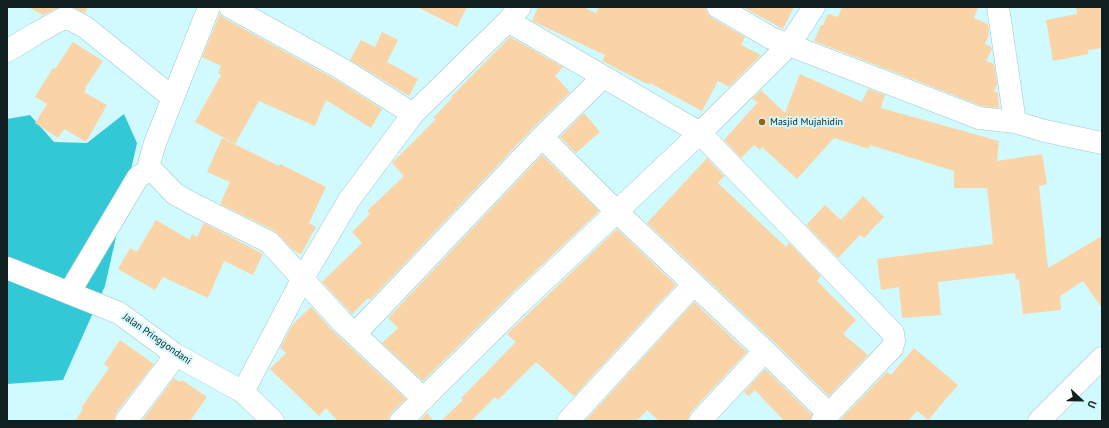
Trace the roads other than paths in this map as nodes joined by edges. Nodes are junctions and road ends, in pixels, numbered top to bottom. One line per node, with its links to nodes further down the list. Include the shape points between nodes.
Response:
1 (209, 7): 10 (street)
2 (230, 7): 11 (street, via 342,69)
3 (718, 7): 7 (street, via 771,38)
4 (814, 7): 7 (street)
5 (998, 7): 12 (street)
6 (514, 14): 9 (street); 11 (street)
7 (789, 45): 12 (street, via 979,118); 13 (street)
8 (7, 51): 10 (street, via 62,19 70,19 85,27)
9 (603, 77): 13 (street); 14 (street)
10 (173, 98): 16 (street, via 150,160)
11 (413, 114): 19 (street, via 350,200)
12 (1015, 122): 15 (street)
13 (700, 133): 17 (street); 28 (street, via 893,333 892,348)
14 (542, 137): 17 (street); 22 (street)
15 (1102, 144)
16 (150, 169): 19 (street, via 175,194 269,242); 21 (street, via 138,177)
17 (617, 212): 20 (street); 27 (street, via 518,305)
18 (7, 268): 21 (street, Jalan Pringgondani)
19 (303, 278): 22 (street); 26 (street)
20 (694, 284): 23 (street); 32 (street)
21 (69, 293): 24 (street, Jalan Pringgondani, via 119,313)
22 (355, 334): 27 (street)
23 (765, 351): 28 (street); 33 (street)
24 (176, 355): 26 (street, Jalan Pringgondani); 29 (street)
25 (1102, 358): 34 (street)
26 (243, 392): 30 (street, Jalan Pringgondani)
27 (424, 399): 31 (street)
28 (825, 417)
29 (126, 421)
30 (273, 421)
31 (401, 421)
32 (568, 421)
33 (700, 421)
34 (1040, 421)

